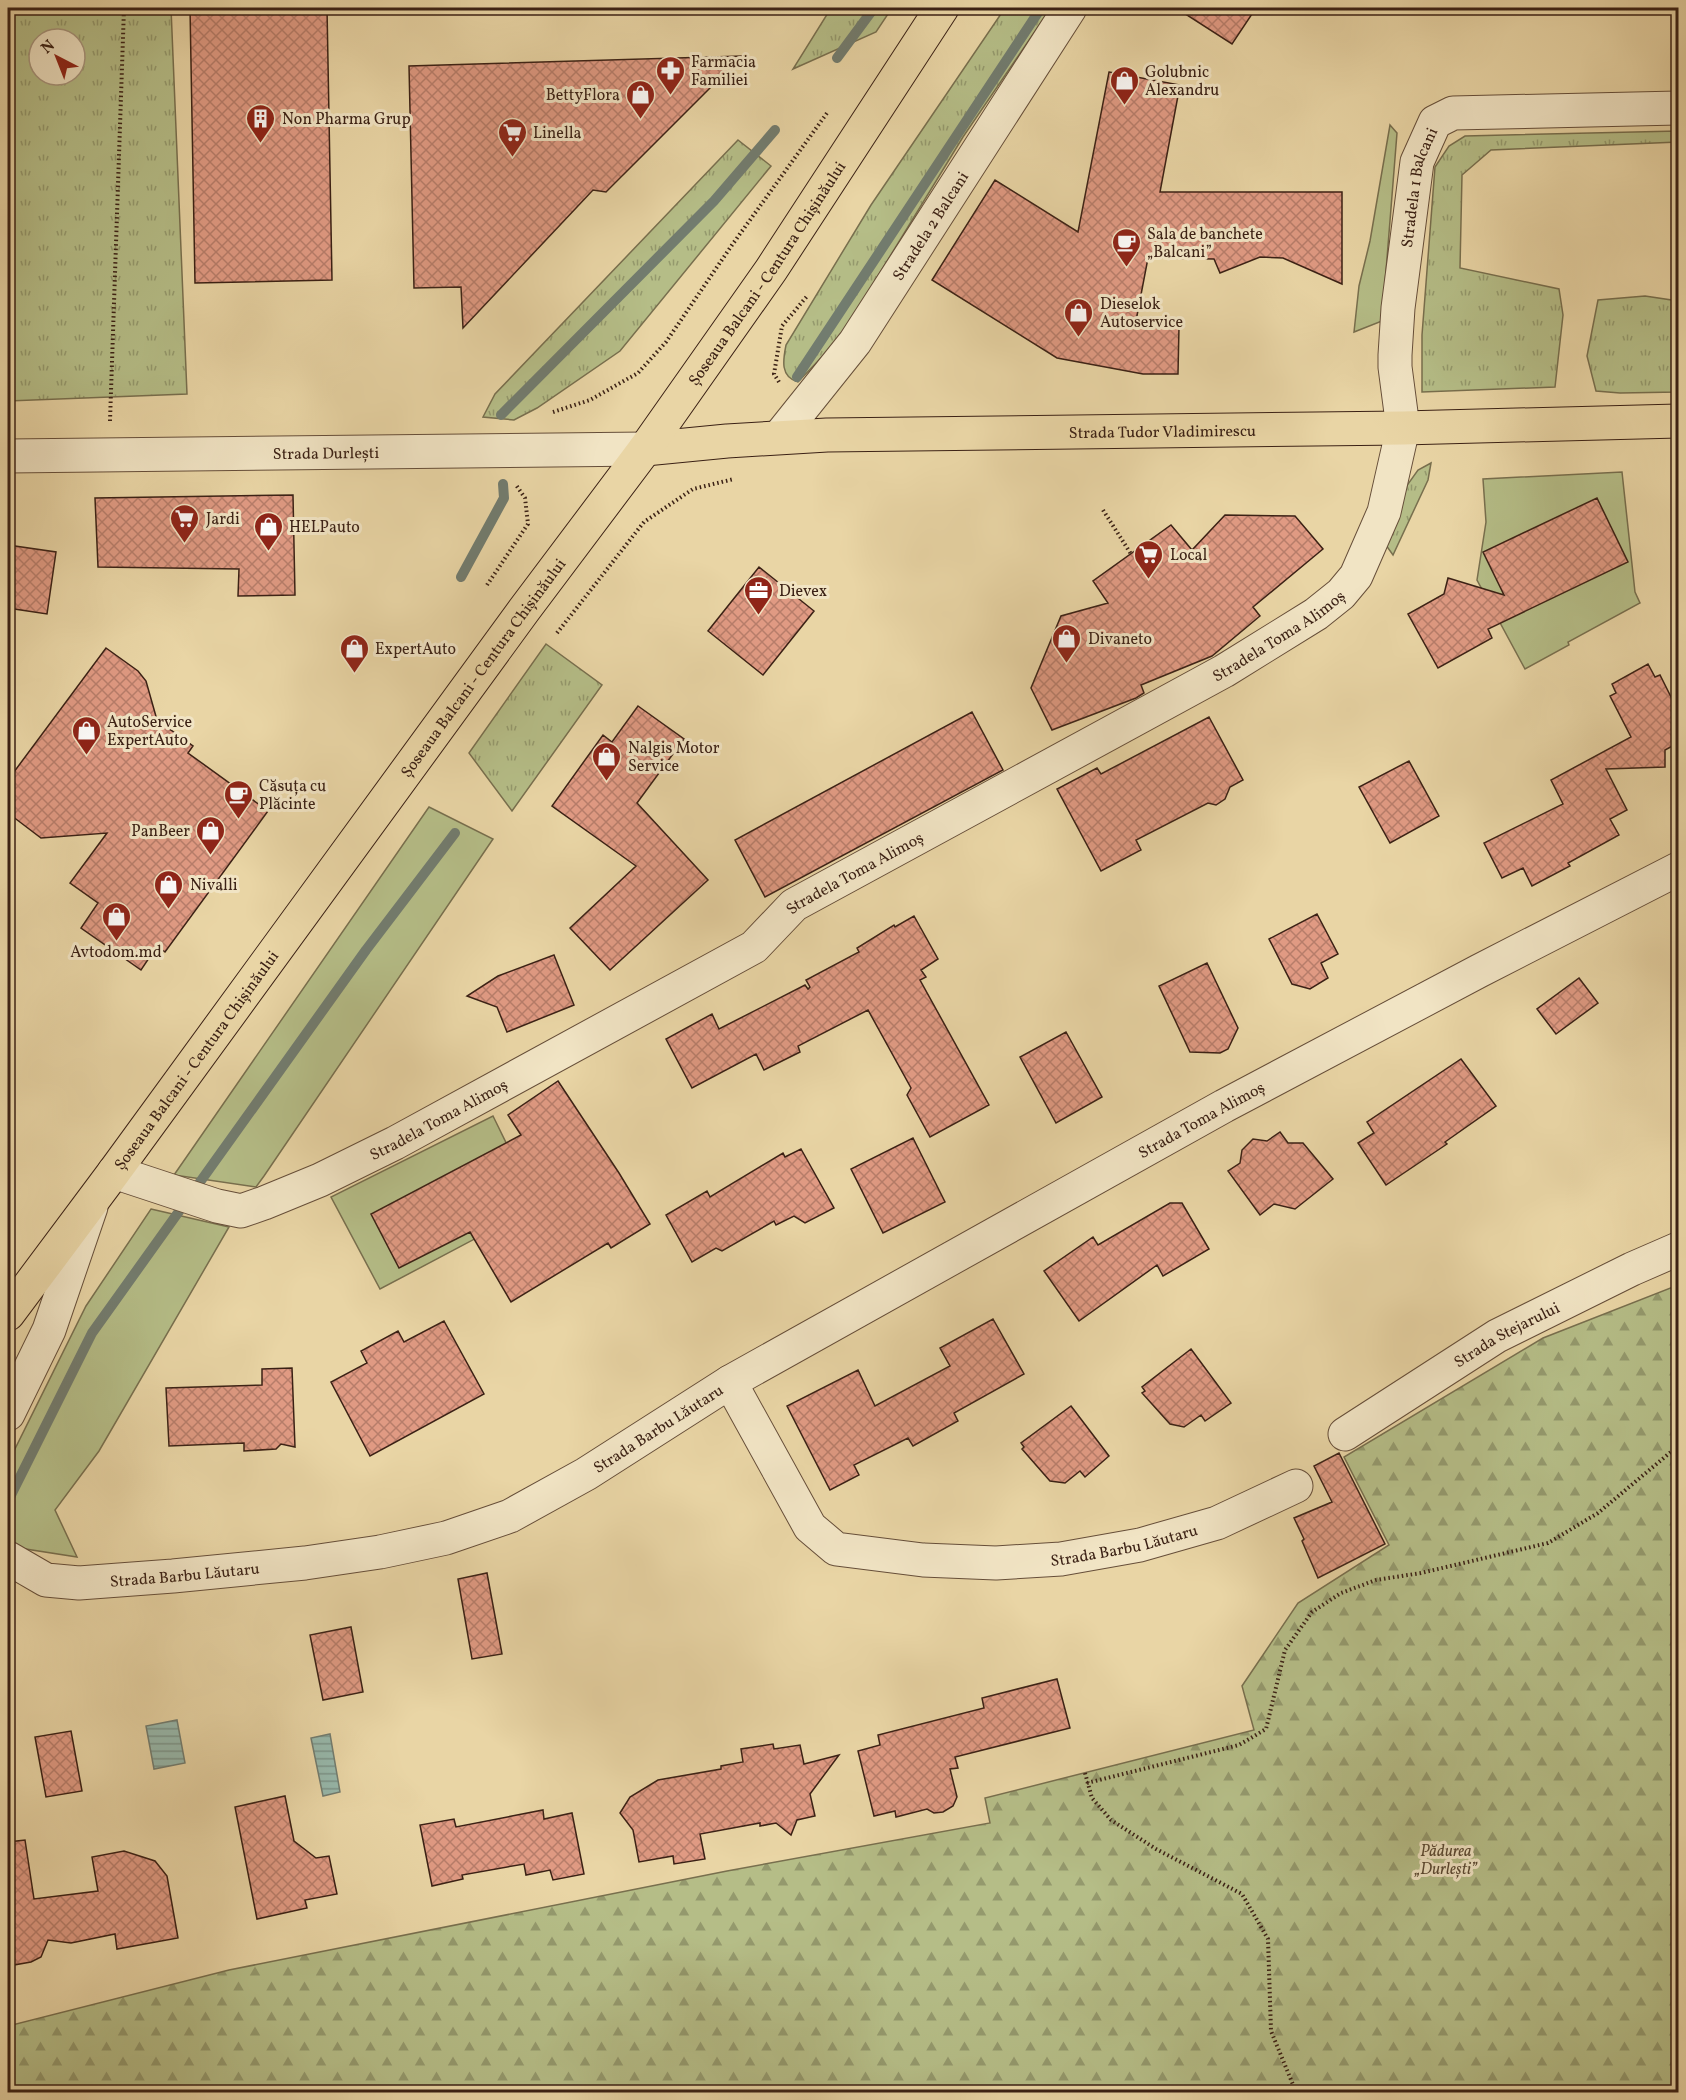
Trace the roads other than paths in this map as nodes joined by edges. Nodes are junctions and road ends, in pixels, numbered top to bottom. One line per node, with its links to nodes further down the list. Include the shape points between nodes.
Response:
1 (942, 8): 7 (main road, Șoseaua Balcani - Centura Chișinăului, via 771,270)
2 (1070, 8): 6 (street, Stradela 2 Balcani, via 855,342)
3 (1678, 108): 5 (street, Stradela 1 Balcani, via 1453,113 1435,122 1417,162 1398,308 1395,367)
4 (1678, 421): 5 (main road, Strada Tudor Vladimirescu)
5 (1403, 428): 6 (main road, Strada Tudor Vladimirescu); 10 (street, Stradela Toma Alimoș, via 1384,512 1366,555 1341,594 1316,614 1224,671 794,905 754,947 394,1143 320,1180 252,1207 241,1210 191,1197)
6 (779, 437): 7 (main road, Strada Tudor Vladimirescu)
7 (645, 449): 8 (street, Strada Durlești); 10 (main road, Șoseaua Balcani - Centura Chișinăului)
8 (8, 456)
9 (1678, 869): 13 (street, Strada Toma Alimoș, via 1224,1106)
10 (104, 1184): 12 (main road, Șoseaua Balcani - Centura Chișinăului); 14 (street, via 49,1330)
11 (1678, 1249): 15 (street, Strada Stejarului, via 1497,1336)
12 (8, 1314)
13 (730, 1382): 16 (street, Strada Barbu Lăutaru, via 810,1527 836,1549 923,1560 996,1563 1061,1559 1140,1545 1217,1523); 17 (street, Strada Barbu Lăutaru, via 586,1474 510,1516 446,1538 305,1563 79,1583 46,1580)
14 (8, 1414)
15 (1345, 1434)
16 (1296, 1486)
17 (8, 1558)

